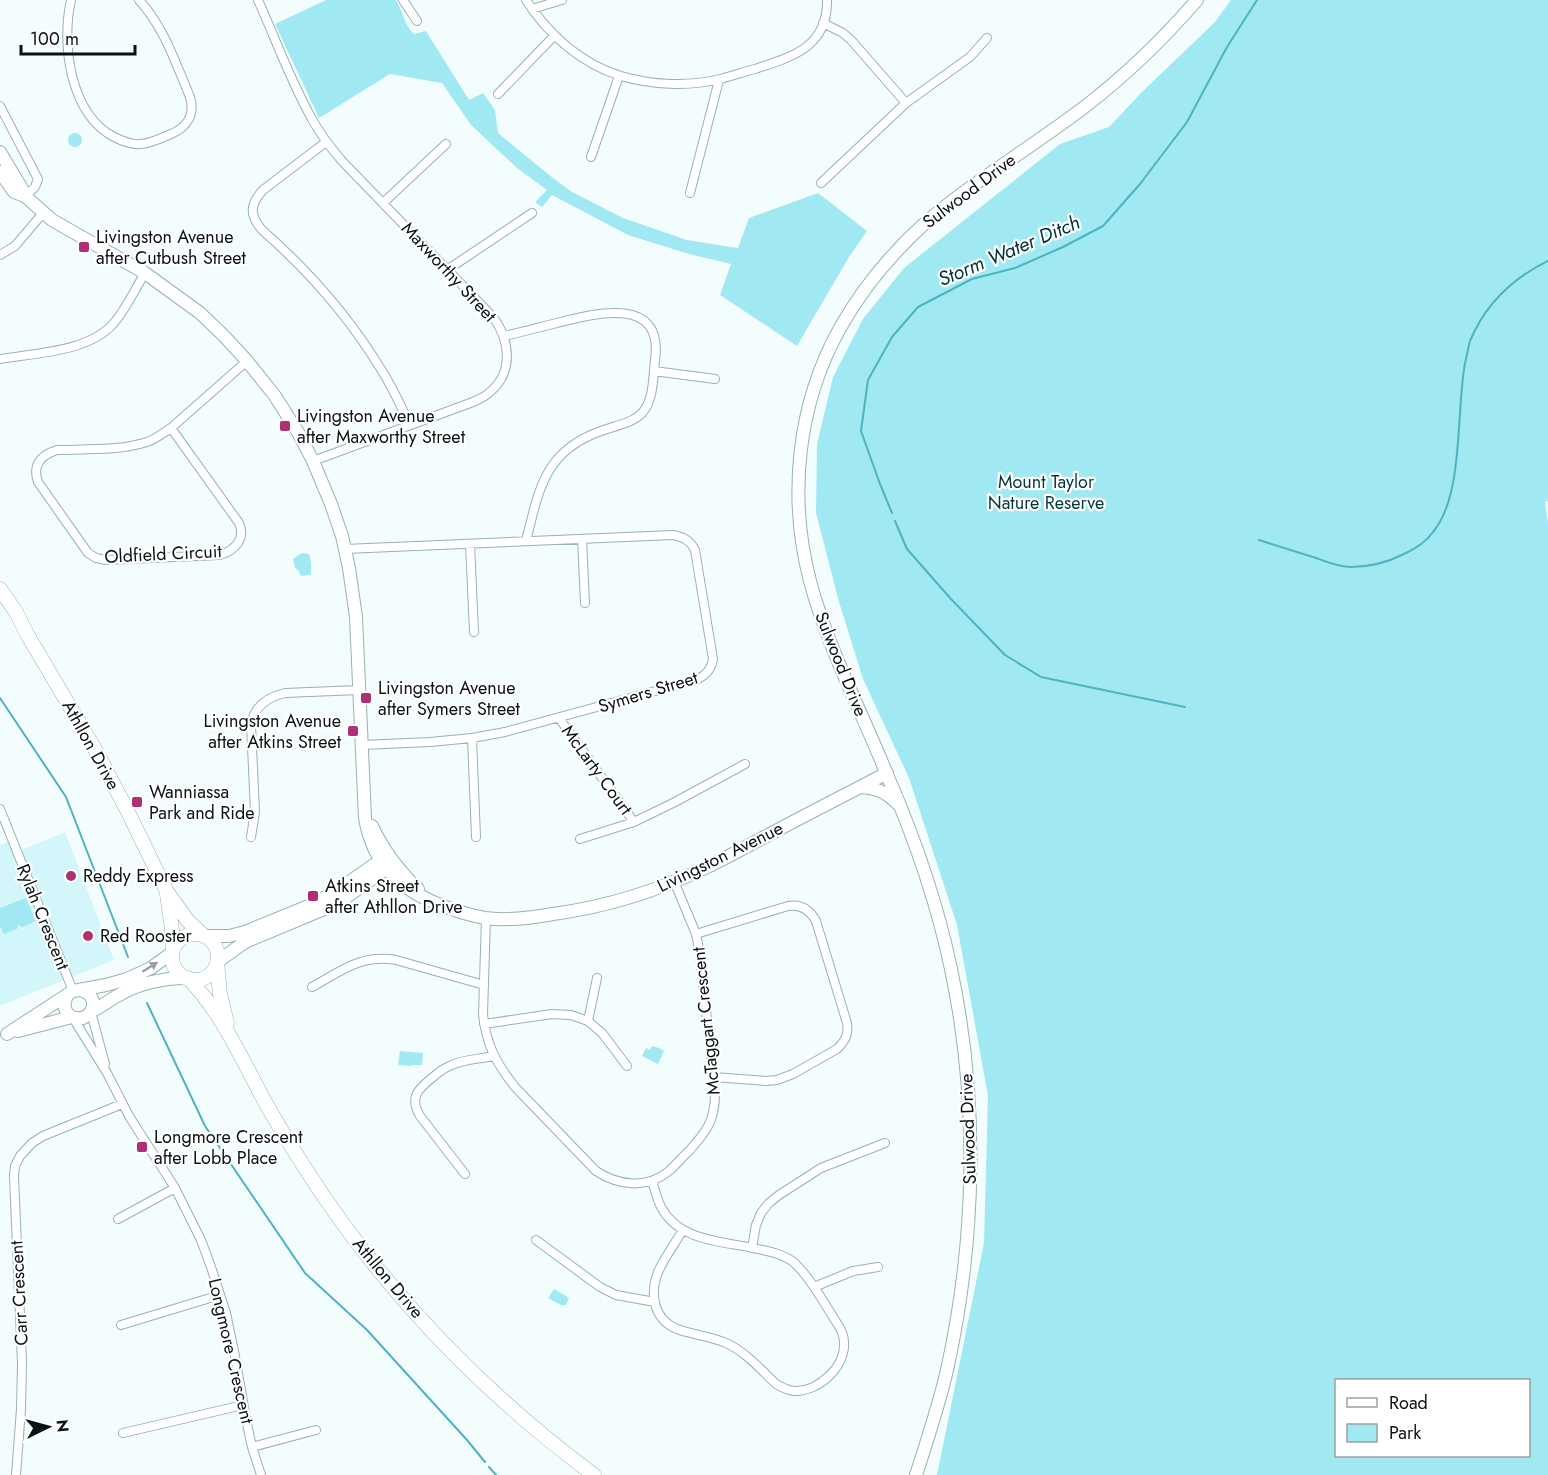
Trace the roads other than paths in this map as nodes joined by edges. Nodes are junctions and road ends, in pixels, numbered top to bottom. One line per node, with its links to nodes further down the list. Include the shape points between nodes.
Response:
1 (71, 0): 2 (street, via 69,52 83,105 95,122 112,135 141,144 184,126 192,106 159,27)
2 (139, 0)
3 (258, 0): 19 (street, Maxworthy Street, via 301,99)
4 (403, 0): 10 (street)
5 (526, 0): 9 (street)
6 (562, 0): 9 (street)
7 (827, 0): 11 (street)
8 (1197, 0): 55 (street, Sulwood Drive, via 1159,41 1087,105 955,199 913,234 856,301 824,361 808,407 800,455 802,544 826,631)
9 (532, 9): 12 (street)
10 (417, 21)
11 (823, 23): 15 (street, via 814,40 798,53); 17 (street, via 851,40)
12 (555, 36): 14 (street, via 576,54); 16 (street)
13 (987, 38): 17 (street, via 970,57)
14 (619, 76): 15 (street, via 675,84); 22 (street)
15 (719, 80): 25 (street)
16 (498, 94)
17 (906, 103): 24 (street)
18 (0, 106): 26 (street, via 38,179)
19 (326, 142): 27 (street, Maxworthy Street); 38 (street, via 263,190 256,197 253,214 262,230 308,274 348,321 382,371)
20 (446, 144): 27 (street)
21 (0, 152): 26 (street, Livingston Avenue)
22 (591, 157)
23 (1, 175): 26 (street, Livingston Avenue, via 14,192)
24 (821, 183)
25 (690, 194)
26 (25, 196): 28 (street, Livingston Avenue)
27 (383, 203): 31 (street, Maxworthy Street)
28 (43, 213): 30 (street, via 15,246); 32 (street, Livingston Avenue)
29 (532, 213): 31 (street)
30 (0, 255)
31 (447, 270): 33 (street, Maxworthy Street, via 493,317)
32 (145, 273): 34 (street, via 116,321 96,338 85,344); 35 (street, Livingston Avenue, via 200,313)
33 (504, 336): 36 (street, via 585,316 625,313 645,322 654,333); 38 (street, Maxworthy Street, via 507,361 491,392)
34 (0, 359)
35 (247, 360): 39 (street, Oldfield Circuit); 40 (street, Livingston Avenue, via 292,421)
36 (654, 371): 37 (street); 42 (street, via 643,412 581,440 555,462 539,490)
37 (715, 379)
38 (410, 425): 40 (street, Maxworthy Street)
39 (171, 428): 39 (street, Oldfield Circuit, via 239,523 242,530 238,544 220,555 96,558 88,553 38,482 35,475 39,461 57,450 147,442)
40 (313, 461): 44 (street, Livingston Avenue)
41 (582, 539): 42 (street, Symers Street); 47 (street); 51 (street, Symers Street, via 673,535 692,544 713,659 710,670 696,680)
42 (526, 541): 43 (street, Symers Street)
43 (470, 544): 44 (street, Symers Street); 48 (street)
44 (345, 549): 50 (street, Livingston Avenue, via 355,610)
45 (0, 589): 49 (main road, Athllon Drive)
46 (0, 599): 49 (main road, Athllon Drive)
47 (585, 603)
48 (474, 632)
49 (27, 634): 69 (main road, Athllon Drive, via 96,751)
50 (359, 690): 53 (street, Livingston Avenue); 61 (street, via 285,693 265,701 255,712 251,725 255,812)
51 (559, 718): 52 (street, Symers Street); 60 (street, McLarty Court)
52 (472, 738): 53 (street, Symers Street); 62 (street)
53 (362, 745): 57 (street, Livingston Avenue)
54 (745, 764): 60 (street, McLarty Court)
55 (887, 773): 56 (street, Livingston Avenue); 58 (street, Sulwood Drive)
56 (860, 787): 58 (street, via 885,792); 67 (street, Livingston Avenue)
57 (364, 793): 64 (street, Livingston Avenue); 65 (street, Livingston Avenue, via 366,809)
58 (901, 807): 112 (street, Sulwood Drive, via 942,927 969,1090 970,1184 956,1318 946,1372)
59 (0, 809): 80 (street, Rylah Crescent)
60 (634, 822): 63 (street, McLarty Court)
61 (251, 837)
62 (476, 837)
63 (580, 839)
64 (371, 843): 65 (street, Livingston Avenue); 66 (street)
65 (387, 862): 66 (street); 68 (street, Livingston Avenue); 70 (street, Livingston Avenue)
66 (364, 879): 68 (street); 73 (street, via 255,928 229,936); 75 (street, via 345,898 246,942)
67 (674, 881): 71 (street, Livingston Avenue, via 575,911); 72 (street, McTaggart Crescent)
68 (400, 884): 70 (street, Livingston Avenue)
69 (166, 892): 73 (main road, Athllon Drive); 74 (main road, Athllon Drive)
70 (438, 904): 71 (street, Livingston Avenue)
71 (486, 918): 78 (street)
72 (696, 933): 90 (street, McTaggart Crescent); 90 (street, via 788,906 806,909 816,921 847,1023 846,1039 837,1049 783,1079)
73 (203, 935): 74 (main road, via 184,937); 75 (main road, via 216,946)
74 (173, 952): 76 (main road, via 178,972); 80 (street, one-way to 74, via 139,974)
75 (217, 962): 76 (main road, via 206,977); 86 (main road, Athllon Drive, via 220,994)
76 (188, 978): 81 (street, via 148,982); 86 (main road, Athllon Drive, via 208,1000)
77 (597, 978): 83 (street)
78 (484, 985): 79 (street, via 383,958 364,960); 84 (street)
79 (312, 987)
80 (74, 992): 81 (street, via 87,993 93,999); 82 (street, via 64,1005); 85 (street)
81 (92, 1012): 82 (street, via 83,1018); 89 (street, Longmore Crescent)
82 (72, 1018): 85 (street); 89 (street, Longmore Crescent)
83 (588, 1021): 84 (street, via 552,1014); 88 (street)
84 (484, 1024): 87 (street)
85 (4, 1035)
86 (232, 1039): 111 (main road, Athllon Drive, via 306,1169 400,1294 474,1373)
87 (494, 1056): 93 (street, via 452,1065 420,1087 415,1097 420,1116); 94 (street, via 515,1087 596,1171 618,1183)
88 (627, 1066)
89 (107, 1073): 91 (street, Longmore Crescent)
90 (714, 1077): 94 (street, McTaggart Crescent, via 715,1108 705,1133 670,1170)
91 (122, 1104): 95 (street, Longmore Crescent); 109 (street, Carr Crescent, via 43,1136 27,1147 15,1166 22,1363)
92 (885, 1143): 99 (street, via 821,1168 779,1195 761,1214)
93 (465, 1174)
94 (652, 1181): 97 (street, via 661,1207)
95 (175, 1188): 96 (street); 102 (street, Longmore Crescent, via 201,1240)
96 (118, 1219)
97 (683, 1230): 99 (street, via 701,1238); 103 (street, via 659,1270)
98 (536, 1240): 103 (street, via 600,1287 616,1295)
99 (752, 1248): 101 (street, via 776,1253 793,1262)
100 (878, 1267): 101 (street, via 853,1271)
101 (813, 1287): 103 (street, via 840,1328 843,1355 831,1374 814,1386 792,1391 776,1384 747,1356 724,1341 670,1325 662,1319)
102 (220, 1295): 104 (street); 105 (street, Longmore Crescent)
103 (655, 1302)
104 (121, 1325)
105 (243, 1405): 107 (street); 108 (street, Longmore Crescent)
106 (316, 1430): 108 (street)
107 (123, 1434)
108 (252, 1447): 110 (street, Longmore Crescent)
109 (15, 1475)
110 (261, 1475)
111 (594, 1475)
112 (916, 1475)

